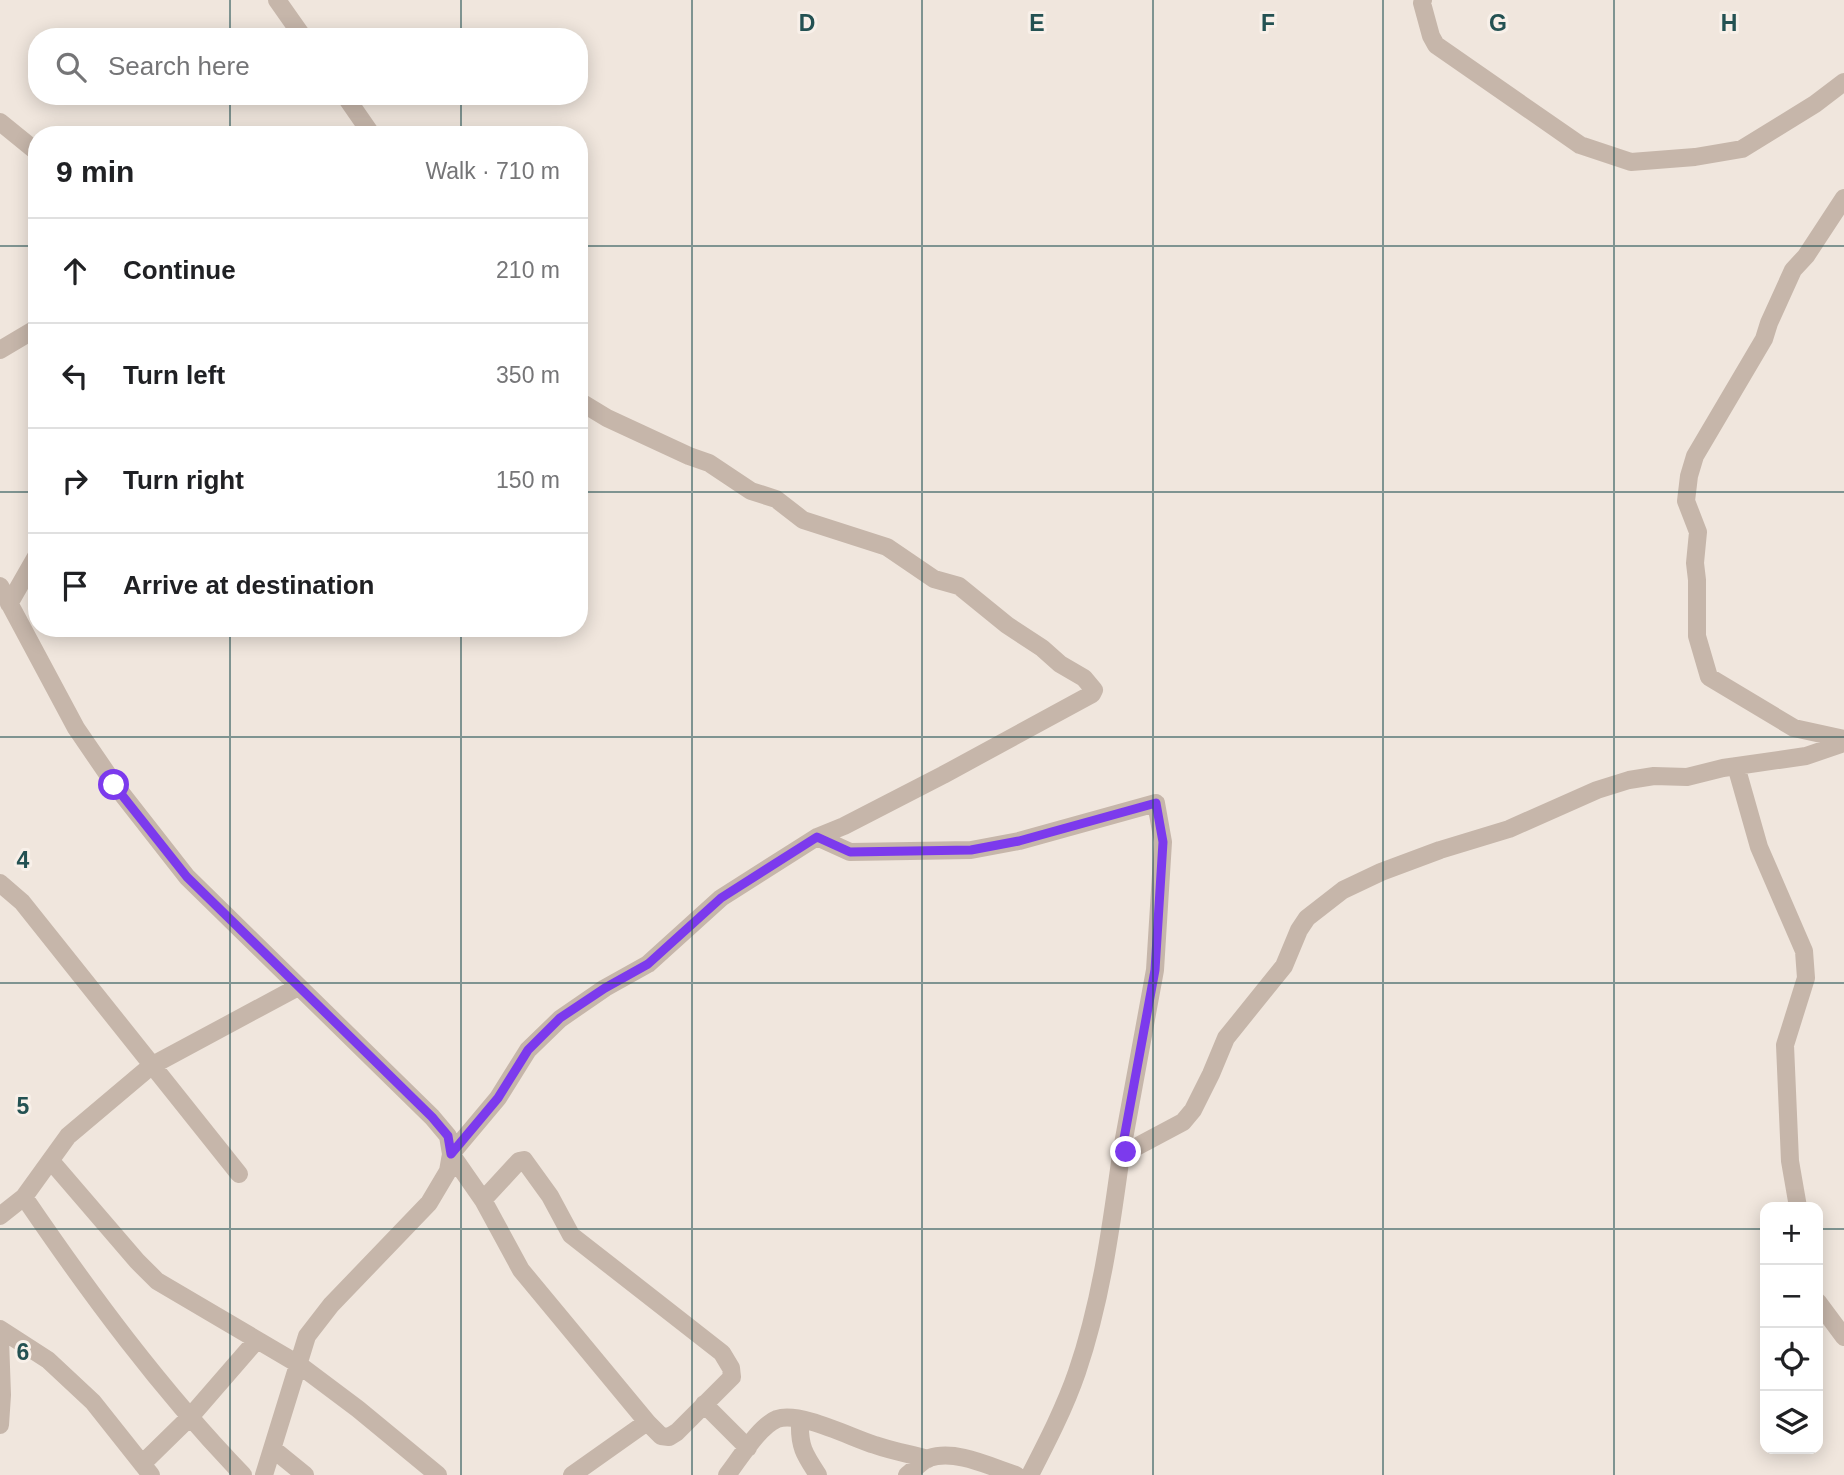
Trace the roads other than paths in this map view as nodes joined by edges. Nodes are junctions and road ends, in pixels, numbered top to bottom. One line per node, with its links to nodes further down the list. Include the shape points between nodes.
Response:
1 (276, 0): 3 (street)
2 (1423, 0): 4 (street, via 1436,46 1580,145 1632,162 1742,149)
3 (296, 28)
4 (1844, 82)
5 (351, 105): 7 (street)
6 (0, 122): 8 (street)
7 (366, 126)
8 (28, 145)
9 (1844, 198): 16 (street, via 1793,270 1758,350 1695,456 1686,501 1698,532 1697,636 1709,677 1794,728)
10 (28, 333): 11 (street)
11 (0, 349)
12 (588, 406): 18 (street, via 709,463 751,491 776,499 803,520 887,547 934,579 960,586 1093,686 1093,694)
13 (28, 571): 15 (street)
14 (0, 586): 15 (street)
15 (9, 604): 20 (street, via 76,728 114,785 187,877)
16 (1844, 741): 17 (street, via 1806,756)
17 (1736, 766): 23 (street, via 1687,777 1654,775 1597,790 1509,829 1440,850 1343,890 1299,930 1284,967 1226,1038 1193,1110 1175,1127); 28 (street, via 1759,847 1804,951 1805,978 1785,1045 1790,1161)
18 (817, 837): 22 (street, via 721,898 648,964 560,1018 528,1050 498,1098); 23 (street, via 850,852 971,850 1156,803 1163,842 1155,970)
19 (3, 890): 21 (street, via 22,902)
20 (298, 987): 21 (street); 22 (street, via 432,1117 448,1136)
21 (151, 1066): 24 (street, via 68,1136); 25 (street)
22 (451, 1154): 27 (street); 35 (street, via 448,1171 429,1203 331,1305 307,1336)
23 (1121, 1155): 55 (street, via 1094,1315 1076,1374)
24 (51, 1161): 26 (street); 34 (street, via 157,1282)
25 (239, 1174)
26 (24, 1197): 29 (street); 38 (street, via 82,1282)
27 (483, 1200): 37 (street, via 524,1160 571,1235 722,1353 732,1377); 40 (street, via 521,1270)
28 (1797, 1202)
29 (0, 1216)
30 (1823, 1309): 32 (street)
31 (0, 1329): 45 (street, via 47,1360 93,1402)
32 (1844, 1337)
33 (0, 1339): 36 (street)
34 (256, 1340): 35 (street); 38 (street)
35 (298, 1364): 43 (street); 46 (street, via 358,1409)
36 (1, 1396): 41 (street)
37 (704, 1405): 40 (street, via 669,1437 661,1436); 42 (street)
38 (190, 1417): 45 (street); 47 (street)
39 (800, 1421): 42 (street, via 776,1420); 44 (street); 52 (street, via 804,1455)
40 (647, 1422): 50 (street)
41 (0, 1425)
42 (748, 1448): 51 (street)
43 (273, 1449): 48 (street); 49 (street)
44 (928, 1459): 53 (street); 54 (street, via 960,1457)
45 (147, 1469)
46 (428, 1472)
47 (243, 1475)
48 (264, 1475)
49 (305, 1475)
50 (572, 1475)
51 (727, 1475)
52 (818, 1475)
53 (907, 1475)
54 (1016, 1475)
55 (1030, 1475)

